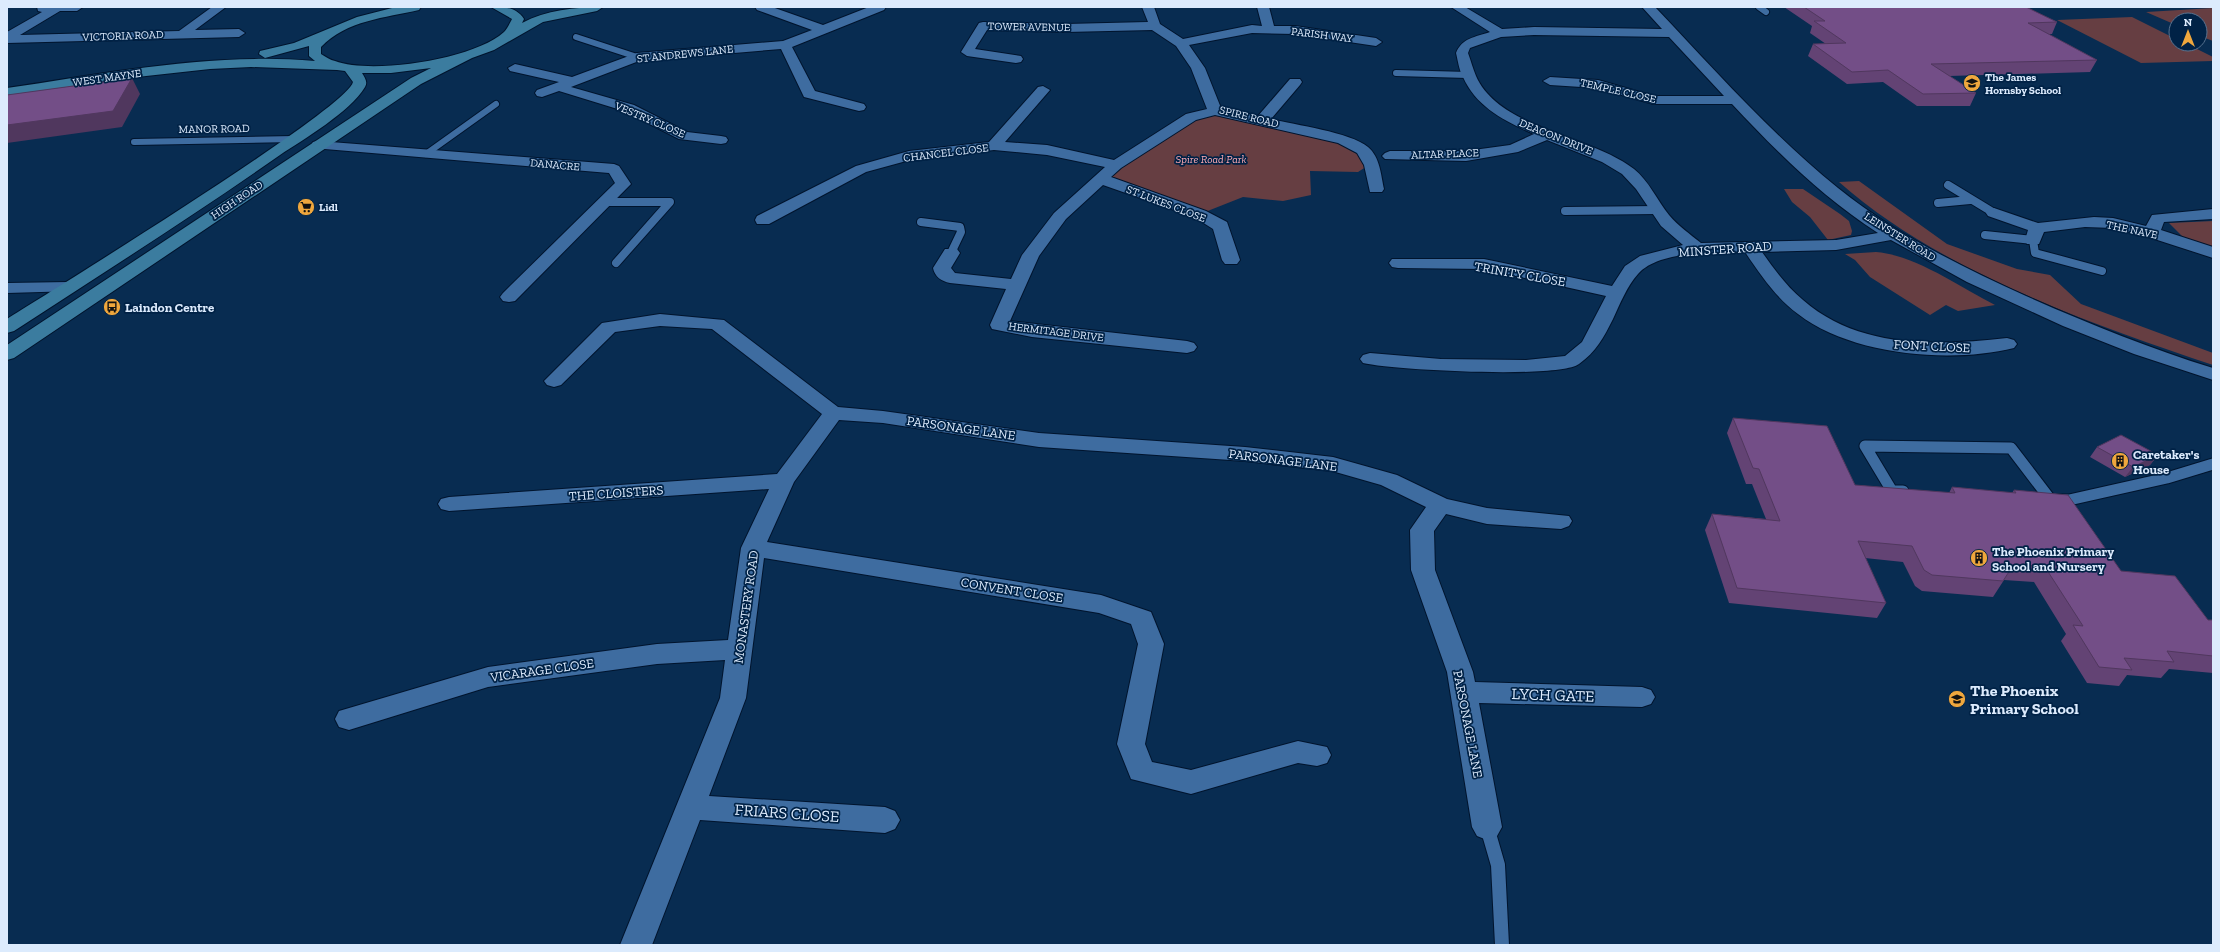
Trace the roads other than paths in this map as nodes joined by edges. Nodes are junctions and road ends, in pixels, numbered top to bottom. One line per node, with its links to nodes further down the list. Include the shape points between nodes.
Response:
1 (77, 7): 15 (street)
2 (220, 7): 24 (street)
3 (405, 7): 17 (main road)
4 (415, 7): 17 (main road)
5 (497, 7): 26 (main road, via 514,14 518,19 518,24)
6 (597, 7): 26 (main road, via 539,19)
7 (761, 7): 19 (street)
8 (880, 7): 19 (street, ST ANDREWS LANE)
9 (1148, 7): 18 (street)
10 (1263, 7): 20 (street)
11 (1457, 7): 22 (street)
12 (1648, 7): 23 (street, LEINSTER ROAD)
13 (1759, 7): 16 (lane)
14 (34, 8): 15 (street)
15 (57, 8): 28 (street)
16 (1766, 12)
17 (385, 13): 25 (main road, WEST MAYNE)
18 (1155, 26): 30 (street, SPIRE ROAD); 34 (street, TOWER AVENUE, via 983,26 967,52)
19 (821, 29): 31 (street, ST ANDREWS LANE)
20 (1268, 29): 29 (street, PARISH WAY, via 1295,30); 30 (street, PARISH WAY, via 1252,28)
21 (239, 33): 24 (street, VICTORIA ROAD)
22 (1500, 33): 23 (street, DEACON DRIVE); 39 (street, DEACON DRIVE, via 1486,36 1466,46 1462,53)
23 (1673, 33): 47 (street, LEINSTER ROAD)
24 (181, 34): 28 (street, VICTORIA ROAD)
25 (325, 35): 35 (main road, WEST MAYNE, via 286,49); 37 (main road, via 314,46 315,56 329,65)
26 (509, 35): 32 (main road)
27 (576, 37): 33 (lane)
28 (7, 38)
29 (1376, 42)
30 (1181, 43): 50 (street, SPIRE ROAD, via 1198,68)
31 (785, 45): 33 (street, ST ANDREWS LANE); 49 (street, via 810,94)
32 (472, 54): 37 (main road, via 411,68); 56 (main road, HIGH ROAD, via 416,81)
33 (637, 57): 40 (street, ST ANDREWS LANE)
34 (1016, 60)
35 (206, 65): 37 (main road, WEST MAYNE, via 274,62); 45 (main road, WEST MAYNE)
36 (515, 68): 40 (street)
37 (347, 69): 53 (main road, HIGH ROAD, via 359,77 358,88)
38 (1396, 73): 39 (lane)
39 (1468, 75): 52 (street, DEACON DRIVE, via 1492,106)
40 (572, 81): 43 (street, ST ANDREWS LANE)
41 (1550, 81): 47 (street, TEMPLE CLOSE, via 1584,76 1653,100)
42 (1294, 82): 51 (street)
43 (558, 87): 46 (street, ST ANDREWS LANE); 54 (street, VESTRY CLOSE, via 629,108 684,136)
44 (1043, 90): 57 (street)
45 (7, 92)
46 (542, 93)
47 (1735, 100): 74 (street, LEINSTER ROAD, via 1801,165 1858,211)
48 (496, 104): 58 (lane)
49 (859, 107)
50 (1215, 111): 51 (street, SPIRE ROAD); 60 (street, HERMITAGE DRIVE, via 1191,117)
51 (1262, 121): 63 (street, SPIRE ROAD, via 1343,140 1363,150 1372,164)
52 (1545, 135): 59 (street, ALTAR PLACE, via 1513,149 1474,154); 67 (street, DEACON DRIVE, via 1597,154 1619,166 1633,176)
53 (294, 139): 55 (lane, MANOR ROAD); 86 (main road, HIGH ROAD)
54 (721, 140)
55 (134, 142)
56 (318, 146): 58 (street, DANACRE); 93 (main road, HIGH ROAD)
57 (994, 146): 60 (street, CHANCEL CLOSE, via 1047,150); 71 (street, CHANCEL CLOSE, via 909,156 861,169)
58 (426, 154): 65 (street, DANACRE, via 614,169 623,184)
59 (1390, 156)
60 (1116, 165): 61 (street, HERMITAGE DRIVE)
61 (1101, 179): 81 (street, ST LUKES CLOSE, via 1200,214 1221,226); 85 (street, HERMITAGE DRIVE, via 1060,216 1031,255)
62 (1948, 184): 64 (lane)
63 (1376, 189)
64 (1970, 200): 66 (lane); 69 (lane)
65 (605, 202): 82 (lane, via 670,202); 89 (street, DANACRE)
66 (1938, 203)
67 (1657, 210): 68 (lane); 78 (street, DEACON DRIVE, via 1664,220)
68 (1564, 211)
69 (1994, 213): 76 (street)
70 (2213, 214): 73 (street, via 2158,218)
71 (763, 220)
72 (921, 222): 79 (lane, via 960,227 961,232)
73 (2152, 232): 76 (street, THE NAVE, via 2112,223 2079,223); 80 (street, THE NAVE)
74 (1893, 235): 77 (street, MINSTER ROAD, via 1836,245); 95 (street, LEINSTER ROAD, via 1936,261 2063,319)
75 (1985, 235): 76 (lane)
76 (2035, 240): 84 (lane)
77 (1750, 247): 78 (street, MINSTER ROAD); 91 (street, FONT CLOSE, via 1790,298 1816,320 1837,329 1862,338 1908,348 1967,350)
78 (1698, 248): 88 (street, MINSTER ROAD, via 1646,260 1631,270)
79 (950, 253): 85 (street, via 942,268 950,278)
80 (2213, 253)
81 (1231, 260)
82 (616, 263)
83 (1398, 263): 88 (street, TRINITY CLOSE, via 1484,264)
84 (2102, 271)
85 (1016, 285): 92 (street, HERMITAGE DRIVE, via 999,325 1032,331)
86 (69, 286): 87 (street); 90 (main road, HIGH ROAD)
87 (7, 288)
88 (1617, 293): 94 (street, MINSTER ROAD, via 1590,345 1571,361 1526,366 1495,366 1440,365)
89 (509, 297)
90 (7, 327)
91 (2007, 344)
92 (1187, 347)
93 (7, 354)
94 (1370, 359)
95 (2213, 374)
96 (554, 381): 97 (street, via 610,327 660,320 717,324)
97 (833, 413): 99 (street, MONASTERY ROAD); 104 (street, PARSONAGE LANE, via 883,417 1040,440 1245,454 1333,464 1389,480)
98 (2213, 464): 102 (lane, via 2167,478 2069,500)
99 (784, 481): 103 (street, THE CLOISTERS); 106 (street, MONASTERY ROAD)
100 (1916, 492): 102 (lane, via 1892,491 1865,446 2011,448)
101 (2034, 498): 102 (lane)
102 (2050, 499)
103 (449, 504)
104 (1440, 505): 105 (street, via 1487,516); 108 (street, PARSONAGE LANE, via 1422,530 1423,570 1460,672)
105 (1561, 521)
106 (753, 548): 107 (street, MONASTERY ROAD); 111 (street, CONVENT CLOSE, via 1102,604 1142,618 1151,644 1131,744 1142,771 1191,782 1298,752)
107 (740, 649): 110 (street, VICARAGE CLOSE, via 657,654 488,677); 112 (street, MONASTERY ROAD, via 733,698)
108 (1463, 692): 109 (street, LYCH GATE); 114 (street, PARSONAGE LANE)
109 (1642, 697)
110 (349, 719)
111 (1317, 755)
112 (690, 807): 113 (street, FRIARS CLOSE); 115 (street, MONASTERY ROAD)
113 (885, 820)
114 (1487, 827): 116 (lane, via 1498,865)
115 (636, 945)
116 (1502, 945)

